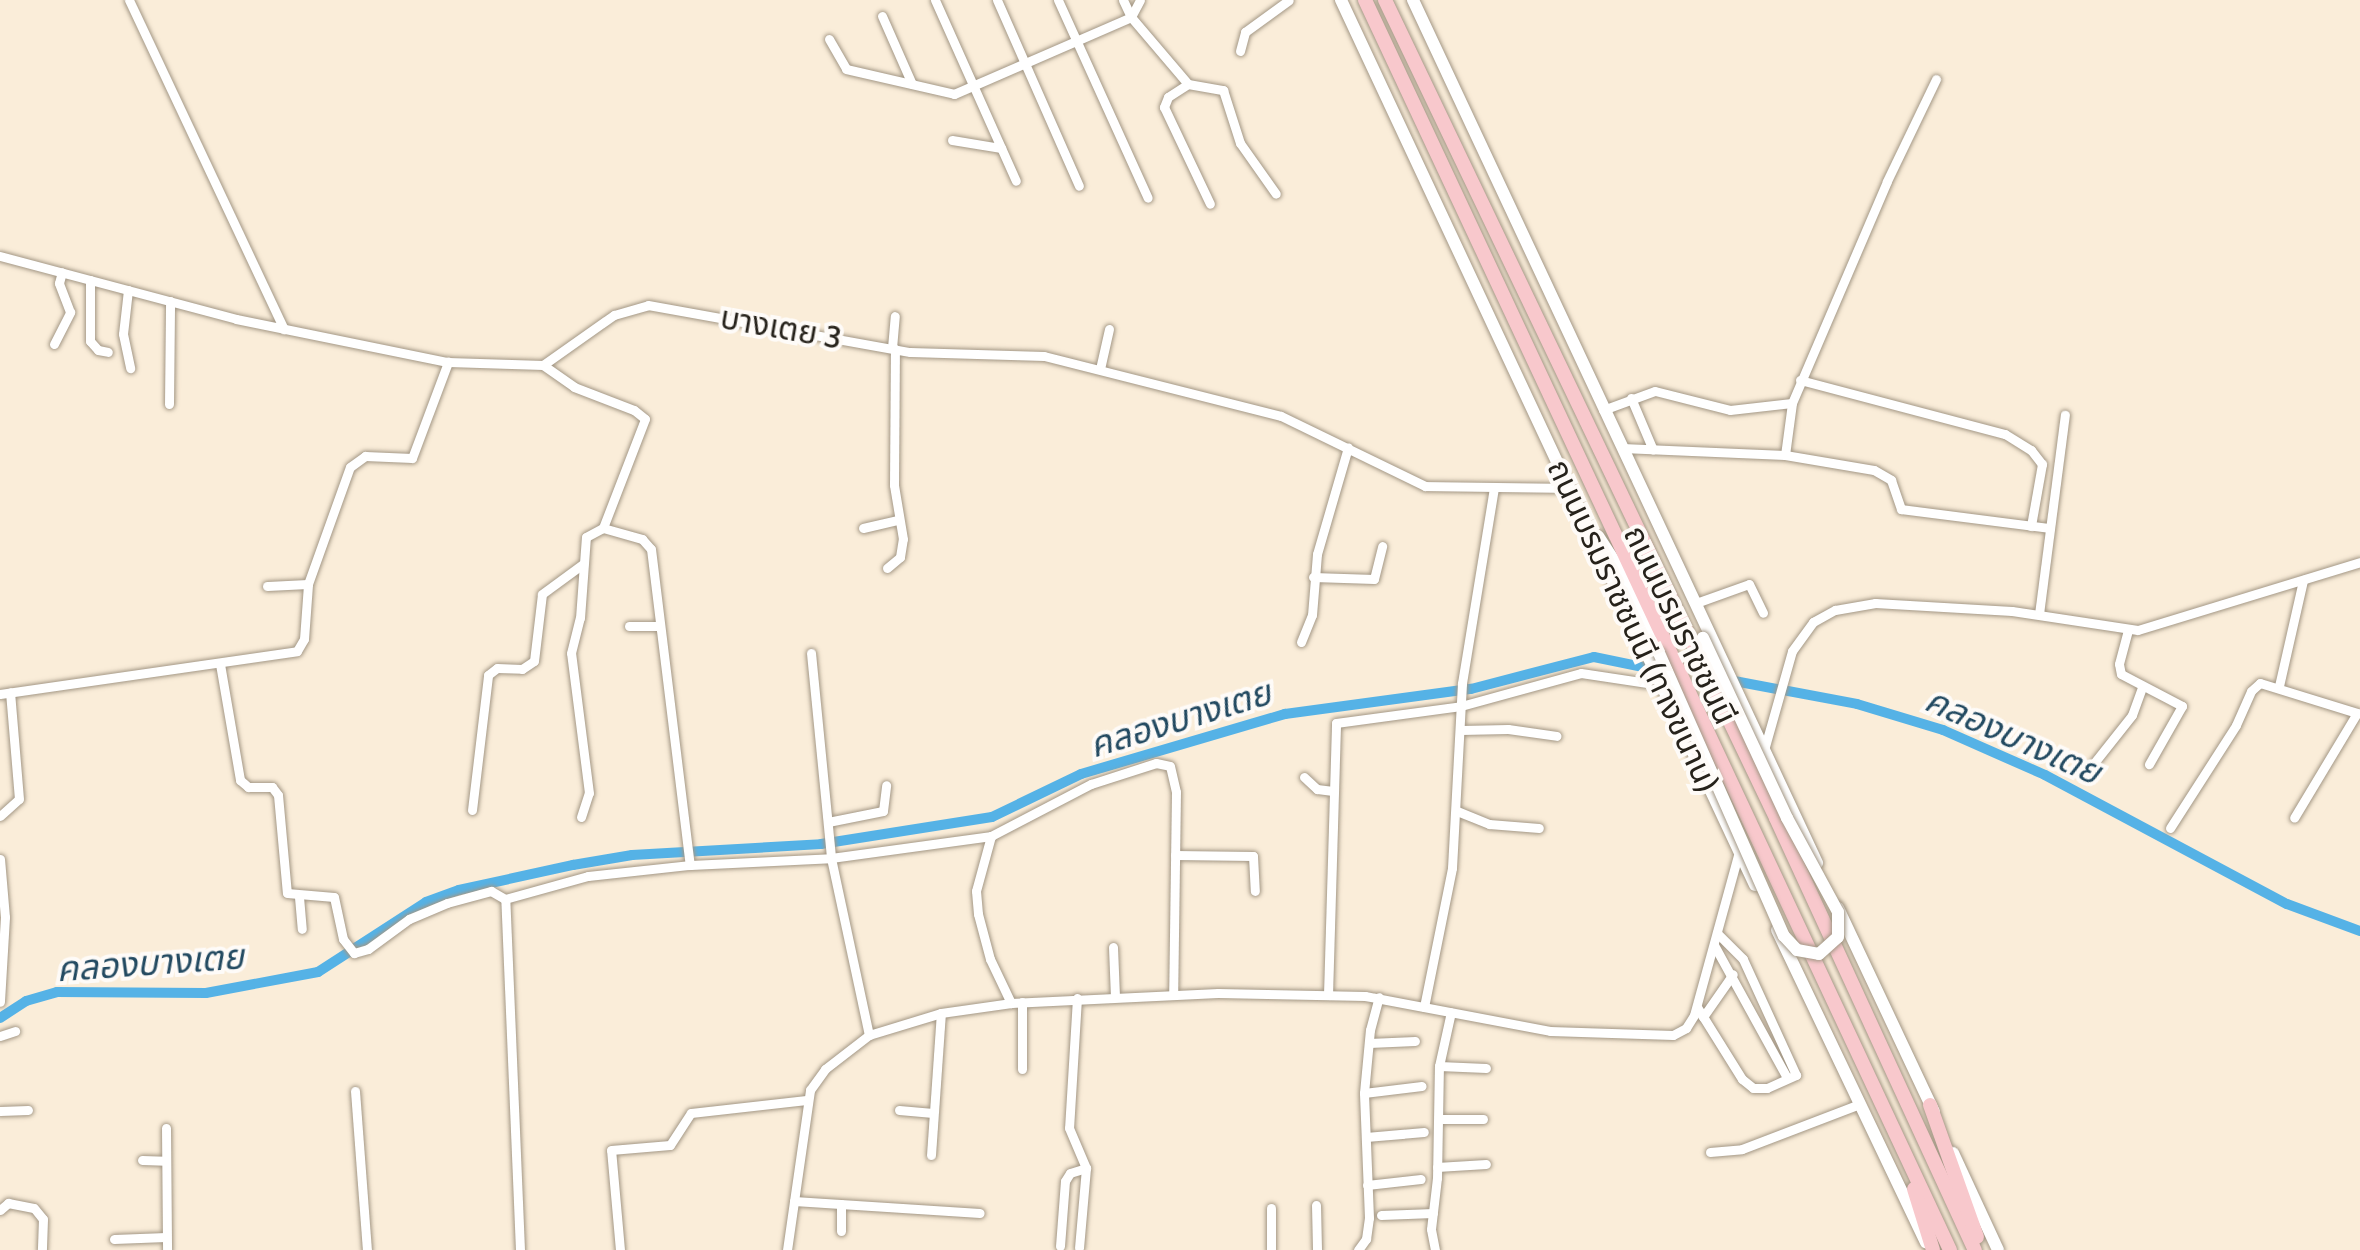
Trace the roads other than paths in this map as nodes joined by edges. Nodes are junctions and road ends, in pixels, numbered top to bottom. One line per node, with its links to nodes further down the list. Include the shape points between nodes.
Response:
1 (129, 0): 35 (street)
2 (935, 0): 21 (street)
3 (997, 0): 17 (street)
4 (1058, 0): 15 (street)
5 (1122, 0): 13 (street)
6 (1140, 0): 13 (street)
7 (1289, 0): 16 (street, via 1245,32)
8 (1341, 0): 55 (main road, ถนนบรมราชชนนี (ทางขนาน))
9 (1366, 0): 78 (highway, ถนนบรมราชชนนี)
10 (1385, 0): 76 (highway, ถนนบรมราชชนนี)
11 (1413, 0): 48 (main road, ถนนบรมราชชนนี (ทางขนาน))
12 (882, 16): 19 (street)
13 (1131, 17): 15 (street); 20 (street)
14 (829, 40): 19 (street, via 846,68)
15 (1078, 41): 17 (street); 27 (street)
16 (1240, 50)
17 (1026, 64): 21 (street); 25 (street)
18 (1936, 79): 44 (street)
19 (912, 84): 21 (street, via 946,95)
20 (1188, 84): 26 (street, via 1223,90 1240,143); 28 (street, via 1164,107)
21 (973, 86): 23 (street)
22 (952, 140): 23 (street)
23 (1001, 148): 24 (street)
24 (1016, 181)
25 (1079, 186)
26 (1276, 194)
27 (1148, 198)
28 (1210, 204)
29 (0, 256): 30 (street)
30 (62, 272): 31 (street); 37 (street, via 59,283 70,312)
31 (90, 280): 32 (street); 39 (street, via 90,341)
32 (128, 290): 33 (street); 42 (street, via 123,334)
33 (170, 301): 35 (street); 47 (street)
34 (894, 316): 38 (street)
35 (284, 329): 40 (street)
36 (1109, 330): 43 (street)
37 (54, 344)
38 (893, 348): 41 (street, บางเตย 3, via 636,306); 43 (street, บางเตย 3, via 1044,356); 56 (street)
39 (108, 352)
40 (448, 362): 41 (street); 67 (street, via 412,458 365,456 350,467)
41 (543, 364): 58 (street, via 645,419)
42 (130, 368)
43 (1100, 369): 51 (street, บางเตย 3, via 1282,416)
44 (1800, 380): 46 (street); 57 (street, via 2005,434 2031,450 2042,464)
45 (1631, 398): 46 (street, via 1662,391 1730,410); 48 (street); 52 (street)
46 (1792, 403): 53 (street)
47 (169, 404)
48 (1603, 410): 50 (main road, ถนนบรมราชชนนี (ทางขนาน))
49 (2064, 415): 60 (street)
50 (1620, 444): 52 (street); 69 (main road, ถนนบรมราชชนนี (ทางขนาน)); 76 (main road)
51 (1348, 447): 54 (street, บางเตย 3, via 1413,483); 65 (street)
52 (1653, 450): 53 (street)
53 (1786, 455): 57 (street, via 1882,471 1901,508)
54 (1494, 488): 55 (street, บางเตย 3); 84 (street)
55 (1570, 493): 78 (main road, ถนนบรมราชชนนี (ทางขนาน), via 1617,565)
56 (900, 520): 59 (street); 64 (street, via 903,550)
57 (2031, 526): 60 (street)
58 (603, 528): 63 (street, via 586,537); 73 (street, via 649,544)
59 (863, 528)
60 (2050, 528): 71 (street)
61 (1382, 546): 65 (street, via 1374,579)
62 (2360, 562): 66 (street)
63 (582, 564): 94 (street, via 545,589 534,661 488,675); 97 (street, via 571,653 589,793)
64 (887, 568)
65 (1313, 578): 75 (street, via 1312,615)
66 (2303, 580): 74 (street, via 2154,628); 81 (street)
67 (308, 584): 68 (street); 79 (street, via 297,651)
68 (267, 586)
69 (1696, 602): 70 (street, via 1748,584); 88 (main road, ถนนบรมราชชนนี (ทางขนาน))
70 (1764, 613)
71 (2039, 614): 74 (street); 88 (street, via 1875,603 1824,615 1802,633)
72 (629, 626): 73 (street)
73 (660, 626): 107 (street)
74 (2128, 630): 82 (street, via 2118,669)
75 (1301, 642)
76 (1697, 643): 78 (main road, bridge, via 1838,912 1838,937 1819,954 1798,950 1784,936); 188 (highway, ถนนบรมราชชนนี, via 1715,698)
77 (811, 653): 99 (street)
78 (1658, 653): 103 (main road, ถนนบรมราชชนนี (ทางขนาน), via 1662,692); 153 (highway, ถนนบรมราชชนนี, via 1689,692)
79 (220, 664): 83 (street); 109 (street, via 237,772 248,788 276,790 284,886 290,897)
80 (1647, 683): 84 (street, via 1582,673)
81 (2279, 686): 85 (street); 101 (street, via 2255,685)
82 (2142, 687): 89 (street, via 2132,715); 90 (street, via 2182,706)
83 (5, 693): 96 (street, via 19,800)
84 (1462, 703): 86 (street); 93 (street, via 1341,720 1334,729)
85 (2358, 711): 98 (street)
86 (1461, 730): 87 (street); 95 (street)
87 (1556, 736)
88 (1764, 750): 143 (main road, ถนนบรมราชชนนี (ทางขนาน))
89 (2094, 763)
90 (2149, 764)
91 (1304, 777): 93 (street)
92 (886, 784): 99 (street, via 884,811)
93 (1333, 792): 117 (street)
94 (472, 810)
95 (1457, 811): 100 (street, via 1489,824); 123 (street)
96 (0, 816)
97 (581, 817)
98 (2294, 818)
99 (828, 822): 104 (street)
100 (1539, 828)
101 (2170, 828)
102 (992, 836): 104 (street); 105 (street, via 1069,793 1163,762 1173,770 1176,792); 122 (street, via 976,891 978,914 990,959)
103 (1739, 852): 112 (street); 142 (main road, ถนนบรมราชชนนี (ทางขนาน))
104 (831, 854): 107 (street); 130 (street)
105 (1175, 855): 108 (street, via 1253,856); 116 (street)
106 (0, 859): 121 (street)
107 (689, 862): 110 (street, via 588,876)
108 (1256, 891)
109 (299, 897): 110 (street, via 334,897 343,940 354,953 447,902 490,892); 111 (street)
110 (506, 899): 179 (street)
111 (302, 929)
112 (1717, 933): 113 (street); 127 (street, via 1743,959)
113 (1714, 944): 115 (street); 125 (street)
114 (1113, 947): 120 (street)
115 (1733, 974): 125 (street); 128 (street)
116 (1173, 995): 117 (street); 120 (street)
117 (1328, 995): 118 (street)
118 (1379, 997): 123 (street); 133 (street)
119 (1076, 998): 120 (street); 122 (street); 160 (street, via 1070,1128)
120 (1115, 998)
121 (0, 1002)
122 (1017, 1003): 126 (street); 136 (street)
123 (1424, 1007): 124 (street)
124 (1451, 1012): 125 (street, via 1558,1032 1659,1038 1686,1028); 134 (street)
125 (1700, 1012): 137 (street, via 1748,1084 1767,1088)
126 (941, 1013): 130 (street); 147 (street)
127 (1770, 1016): 128 (street); 137 (street, via 1796,1072)
128 (1758, 1022): 137 (street)
129 (15, 1031): 131 (street)
130 (869, 1035): 141 (street, via 825,1069)
131 (0, 1036)
132 (1416, 1042): 133 (street)
133 (1368, 1043): 140 (street)
134 (1438, 1066): 135 (street); 149 (street)
135 (1486, 1068)
136 (1022, 1069)
137 (1787, 1078)
138 (1422, 1086): 140 (street)
139 (355, 1090): 178 (street)
140 (1364, 1093): 152 (street)
141 (806, 1100): 163 (street); 180 (street, via 690,1113 670,1144 611,1150)
142 (1860, 1104): 154 (street, via 1742,1149); 186 (main road, ถนนบรมราชชนนี (ทางขนาน))
143 (1930, 1106): 188 (highway); 189 (main road, ถนนบรมราชชนนี (ทางขนาน))
144 (0, 1110): 145 (street)
145 (28, 1110)
146 (899, 1110): 147 (street)
147 (932, 1112): 155 (street)
148 (1483, 1118): 149 (street)
149 (1438, 1119): 159 (street)
150 (166, 1128): 157 (street)
151 (1424, 1132): 152 (street)
152 (1366, 1137): 162 (street)
153 (1899, 1142): 186 (highway); 187 (highway, ถนนบรมราชชนนี)
154 (1710, 1152)
155 (930, 1154)
156 (142, 1160): 157 (street)
157 (165, 1161): 172 (street)
158 (1486, 1164): 159 (street)
159 (1438, 1167): 169 (street)
160 (1086, 1168): 174 (street, via 1065,1180); 175 (street)
161 (1421, 1179): 162 (street)
162 (1367, 1184): 184 (street, via 1366,1239)
163 (794, 1201): 164 (street); 181 (street)
164 (841, 1204): 168 (street); 171 (street)
165 (1316, 1205): 183 (street)
166 (1271, 1208): 182 (street)
167 (0, 1210): 176 (street, via 8,1203 34,1208 43,1219)
168 (980, 1213)
169 (1433, 1213): 170 (street); 185 (street)
170 (1381, 1216)
171 (840, 1231)
172 (166, 1237): 173 (street); 177 (street)
173 (114, 1239)
174 (1060, 1246)
175 (1079, 1248)
176 (42, 1250)
177 (167, 1250)
178 (367, 1250)
179 (520, 1250)
180 (620, 1250)
181 (787, 1250)
182 (1271, 1250)
183 (1317, 1250)
184 (1358, 1250)
185 (1435, 1250)
186 (1931, 1250)
187 (1950, 1250)
188 (1978, 1250)
189 (1998, 1250)

